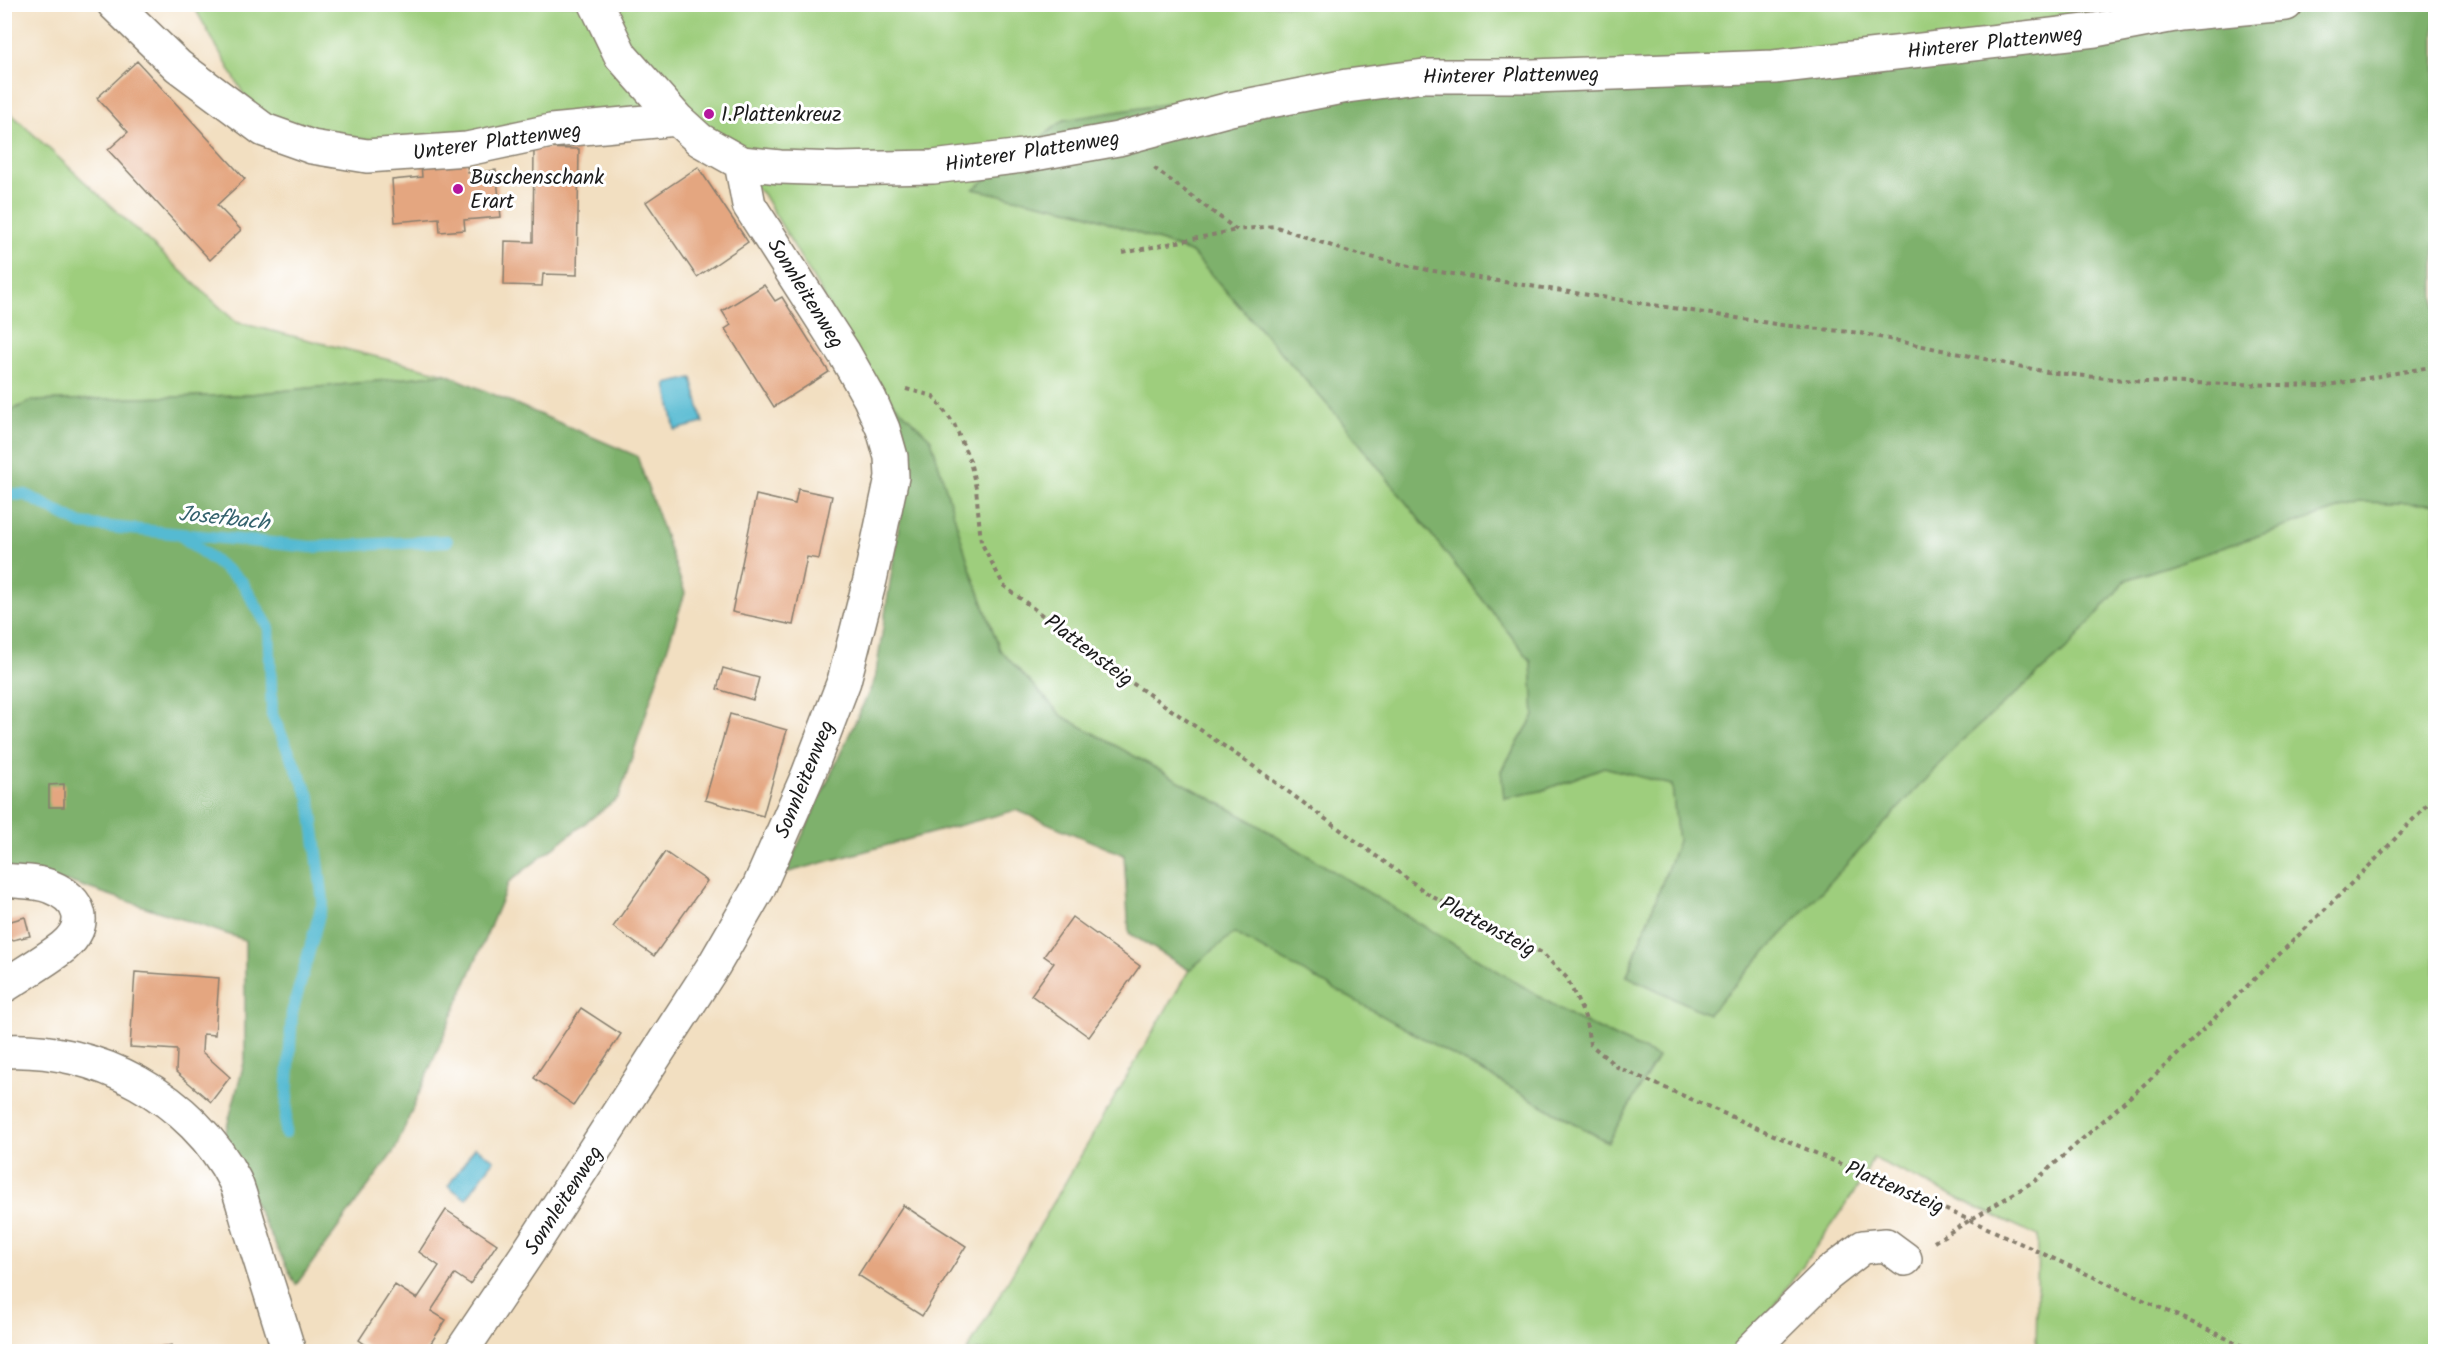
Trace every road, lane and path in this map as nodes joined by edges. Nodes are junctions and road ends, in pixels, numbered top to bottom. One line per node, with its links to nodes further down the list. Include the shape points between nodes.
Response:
1 (114, 4): 4 (street, Unterer Plattenweg, via 178,66 264,130 312,147 367,156 389,155 467,149 551,131)
2 (596, 4): 4 (street, via 621,56)
3 (2286, 4): 5 (street, Hinterer Plattenweg, via 2180,14 2095,30 1774,67 1424,76 1347,86 1242,107 1118,139 933,167 837,169)
4 (677, 119): 5 (street, via 700,140)
5 (741, 163): 10 (street, Sonnleitenweg, via 749,205 805,289)
6 (1180, 188): 7 (path)
7 (1238, 230): 8 (path); 9 (path, via 1274,226 1349,252 1427,270 1782,325 1860,333 2047,372 2144,382 2323,386)
8 (1123, 253)
9 (2436, 366)
10 (870, 399): 15 (path, Plattensteig, via 899,387 933,396 954,424 970,461 981,542 1004,586 1122,676 1431,896 1542,953 1567,978 1585,1017 1590,1044 1617,1067); 18 (street, Sonnleitenweg, via 886,438 892,477 844,681 808,775 758,889 714,965 530,1251)
11 (2436, 795): 15 (path, via 2174,1058 2036,1180)
12 (4, 880): 13 (street, via 50,886 74,903 80,916 77,930 64,946)
13 (4, 986)
14 (4, 1051): 17 (street, via 33,1050 115,1072 143,1085 189,1120 214,1147 236,1183)
15 (1972, 1221): 20 (path, Plattensteig)
16 (1905, 1259): 19 (street, via 1886,1245 1863,1247 1827,1275)
17 (289, 1352)
18 (460, 1352)
19 (1749, 1352)
20 (2256, 1352)

